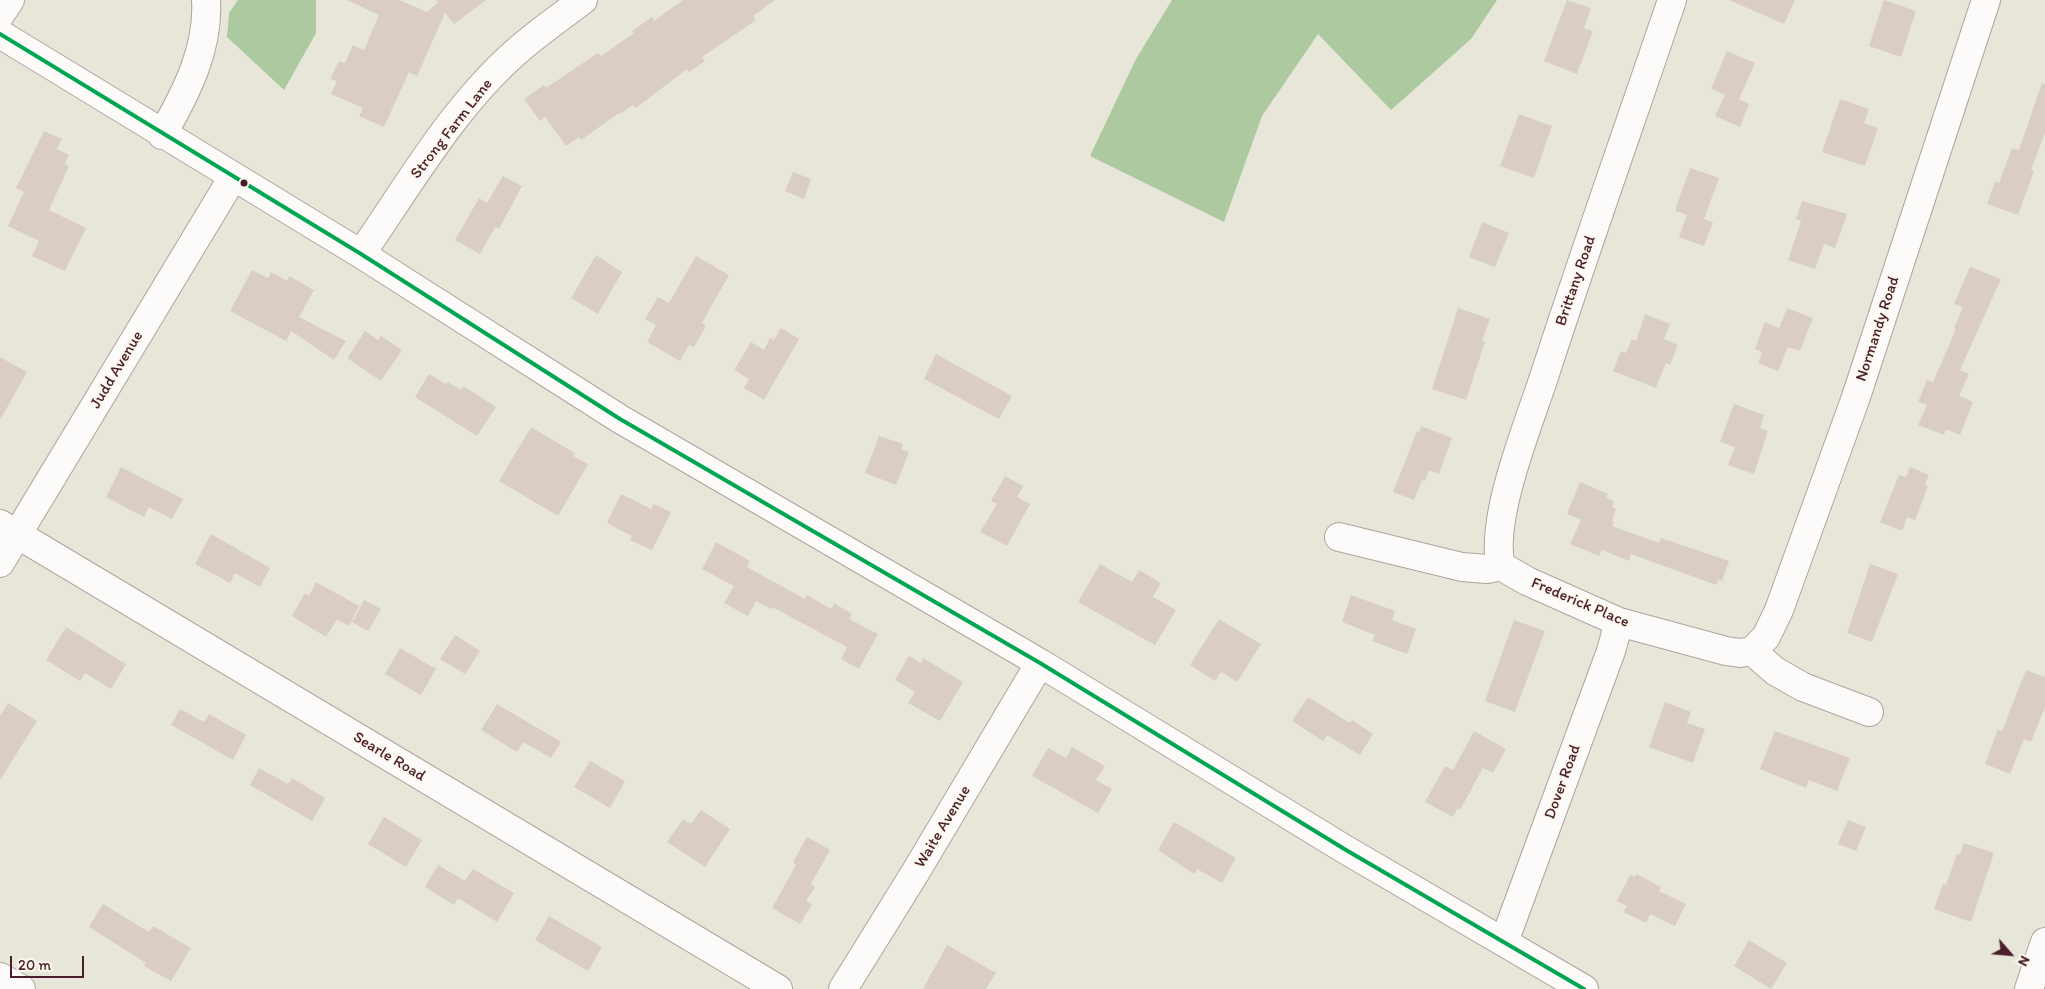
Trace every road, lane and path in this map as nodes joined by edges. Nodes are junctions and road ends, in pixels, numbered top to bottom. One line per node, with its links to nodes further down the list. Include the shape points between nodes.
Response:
1 (10, 0): 6 (street)
2 (206, 0): 8 (street, via 205,32 196,67)
3 (583, 0): 10 (street, Strong Farm Lane, via 516,52 474,96 438,142)
4 (1672, 0): 14 (street, Brittany Road, via 1581,263 1508,489 1500,531 1498,554)
5 (1986, 0): 16 (street, Normandy Road, via 1846,425 1778,610 1766,637)
6 (0, 15)
7 (0, 34): 8 (street)
8 (162, 135): 9 (street)
9 (233, 177): 10 (street); 11 (street, Judd Avenue)
10 (362, 254): 17 (street, via 620,418)
11 (9, 529): 13 (street, Judd Avenue); 23 (street, Searle Road)
12 (1339, 537): 14 (street, via 1462,567 1487,569)
13 (0, 563)
14 (1501, 566): 15 (street, Frederick Place)
15 (1619, 622): 16 (street, Frederick Place, via 1733,652); 19 (street, Dover Road)
16 (1752, 651): 18 (street, via 1775,671 1802,687)
17 (1040, 663): 19 (street, via 1346,850); 24 (street, Waite Avenue)
18 (1869, 712)
19 (1504, 942): 25 (street)
20 (2045, 942): 26 (street)
21 (0, 977): 22 (street)
22 (21, 989)
23 (778, 989)
24 (843, 989)
25 (1584, 989)
26 (2030, 989)

